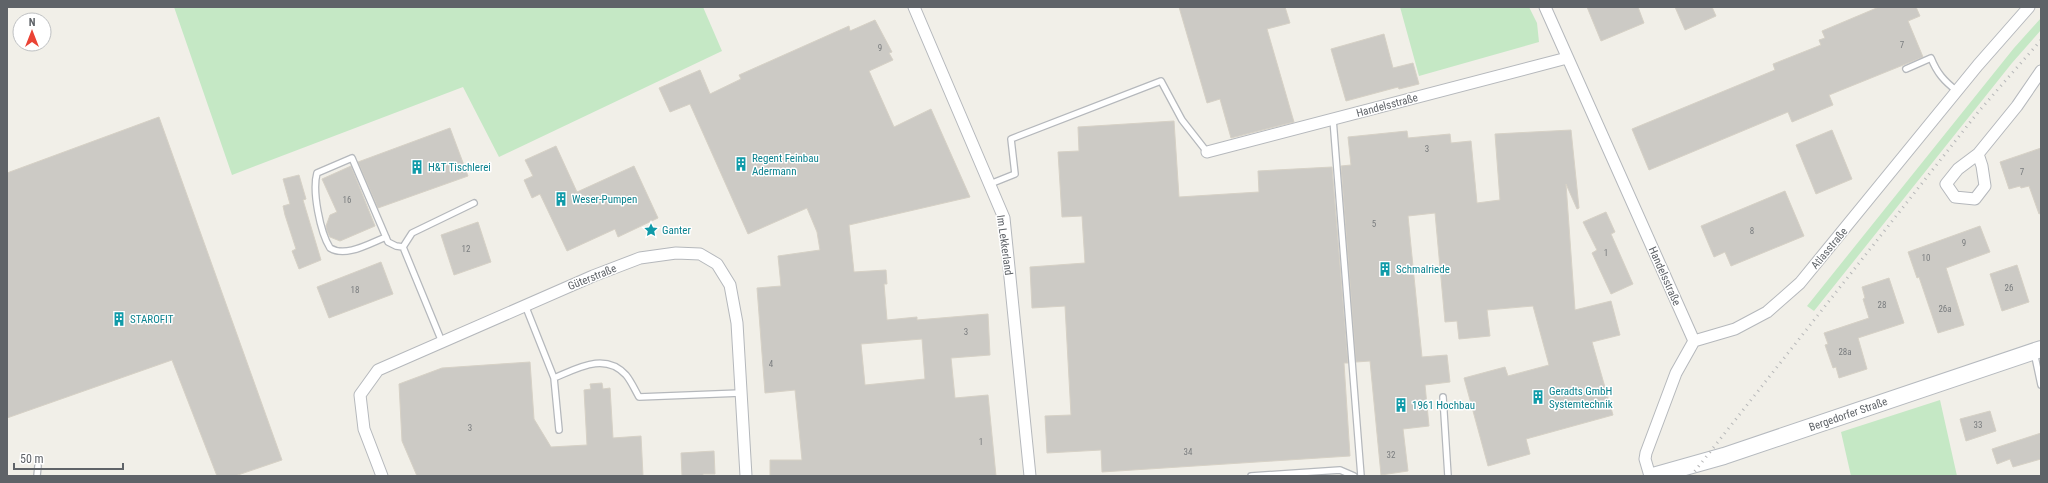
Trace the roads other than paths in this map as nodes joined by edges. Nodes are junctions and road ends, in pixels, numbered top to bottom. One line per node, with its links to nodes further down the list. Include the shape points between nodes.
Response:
1 (914, 7): 11 (street, Im Lekkerland)
2 (1545, 7): 4 (street, Handelsstraße)
3 (2029, 7): 7 (street, Atlasstraße)
4 (1567, 58): 8 (street, Handelsstraße); 16 (street, Handelsstraße)
5 (1906, 69): 7 (lane, via 1931,58 1940,77)
6 (2041, 71): 10 (street, via 2017,106)
7 (1957, 91): 16 (street, Atlasstraße, via 1800,283 1767,312 1735,329)
8 (1333, 119): 9 (street, Handelsstraße); 31 (lane)
9 (1206, 152): 11 (lane, via 1182,120 1162,81 1011,139 1015,174)
10 (1978, 154)
11 (990, 184): 28 (street, Im Lekkerland, via 1004,218)
12 (474, 203): 14 (lane, via 412,232)
13 (386, 237): 13 (lane, via 352,158 317,173 315,180 320,221 330,248 336,252 345,252); 14 (lane, via 388,242)
14 (403, 247): 17 (lane)
15 (525, 305): 17 (street, Güterstraße); 19 (lane); 21 (street, Güterstraße, via 640,258 700,254 716,264 730,285 737,323)
16 (1694, 341): 33 (street, via 1676,373 1646,453 1645,459)
17 (442, 342): 26 (street, Güterstraße, via 378,370 360,395 364,429)
18 (2038, 350): 20 (lane); 34 (street, Bergedorfer Straße, via 1724,456)
19 (554, 378): 21 (lane, via 594,362 610,365 626,375 639,397); 23 (lane)
20 (2041, 385)
21 (741, 393): 27 (street, Güterstraße)
22 (1443, 397): 32 (lane)
23 (559, 430)
24 (38, 466): 25 (lane)
25 (37, 476)
26 (382, 476)
27 (746, 476)
28 (1030, 476)
29 (1251, 476): 30 (lane, via 1340,470)
30 (1354, 476)
31 (1360, 476)
32 (1448, 476)
33 (1650, 476)
34 (1653, 476)

